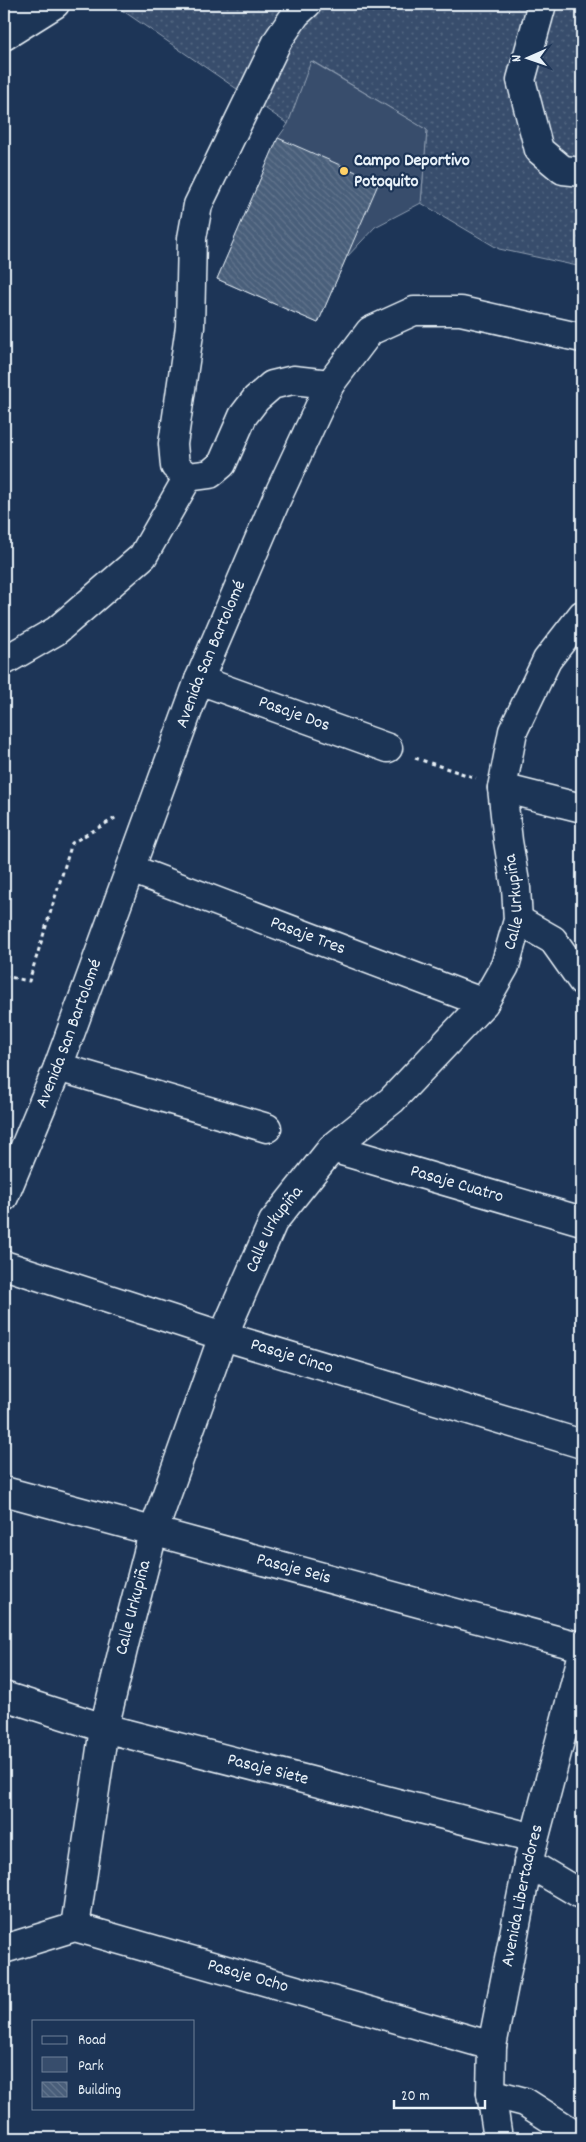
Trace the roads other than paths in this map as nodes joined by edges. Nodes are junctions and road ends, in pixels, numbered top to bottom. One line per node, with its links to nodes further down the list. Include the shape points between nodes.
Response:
1 (12, 4): 5 (street)
2 (55, 4): 6 (street)
3 (307, 4): 10 (street, via 278,40 198,204 192,238 190,327 173,444 175,466)
4 (542, 4): 7 (street, via 521,80 539,150 563,170)
5 (4, 11)
6 (4, 36)
7 (582, 172)
8 (582, 338): 9 (street, Avenida San Bartolomé, via 461,311 414,311 370,331)
9 (330, 384): 10 (street, via 293,380 272,385 243,416 222,464 210,474); 13 (street, Avenida San Bartolomé)
10 (188, 476): 12 (street, via 143,556 56,630)
11 (582, 615): 15 (street, Calle Urkupiña, via 546,660 513,731)
12 (4, 661)
13 (199, 680): 14 (street, Pasaje Dos); 17 (street, Avenida San Bartolomé)
14 (388, 748)
15 (502, 788): 16 (street); 18 (street, Calle Urkupiña)
16 (582, 808)
17 (131, 869): 20 (street, Pasaje Tres); 21 (street, Avenida San Bartolomé)
18 (518, 920): 19 (street, via 553,940); 20 (street, Calle Urkupiña, via 505,966)
19 (582, 981)
20 (484, 1003): 23 (street, Calle Urkupiña, via 392,1100)
21 (58, 1067): 22 (street); 24 (street, Avenida San Bartolomé)
22 (267, 1128)
23 (332, 1148): 25 (street, Pasaje Cuatro); 27 (street, Calle Urkupiña, via 274,1222)
24 (4, 1197)
25 (582, 1221)
26 (4, 1265): 27 (street, Pasaje Cinco)
27 (223, 1336): 28 (street, Pasaje Cinco); 30 (street, Calle Urkupiña)
28 (582, 1444)
29 (4, 1491): 30 (street, Pasaje Seis)
30 (153, 1533): 31 (street, Pasaje Seis); 34 (street, Calle Urkupiña)
31 (582, 1647)
32 (582, 1657): 35 (street, Avenida Libertadores)
33 (4, 1696): 34 (street, Pasaje Siete)
34 (104, 1728): 35 (street, Pasaje Siete); 37 (street, Calle Urkupiña)
35 (531, 1851): 36 (street, Pasaje Siete); 39 (street, Avenida Libertadores)
36 (578, 1890)
37 (75, 1927): 38 (street); 39 (street, Pasaje Ocho)
38 (4, 1949)
39 (492, 2046): 40 (street, Avenida Libertadores)
40 (491, 2093): 41 (street, Avenida Libertadores); 42 (street, via 525,2102)
41 (498, 2138)
42 (581, 2138)

